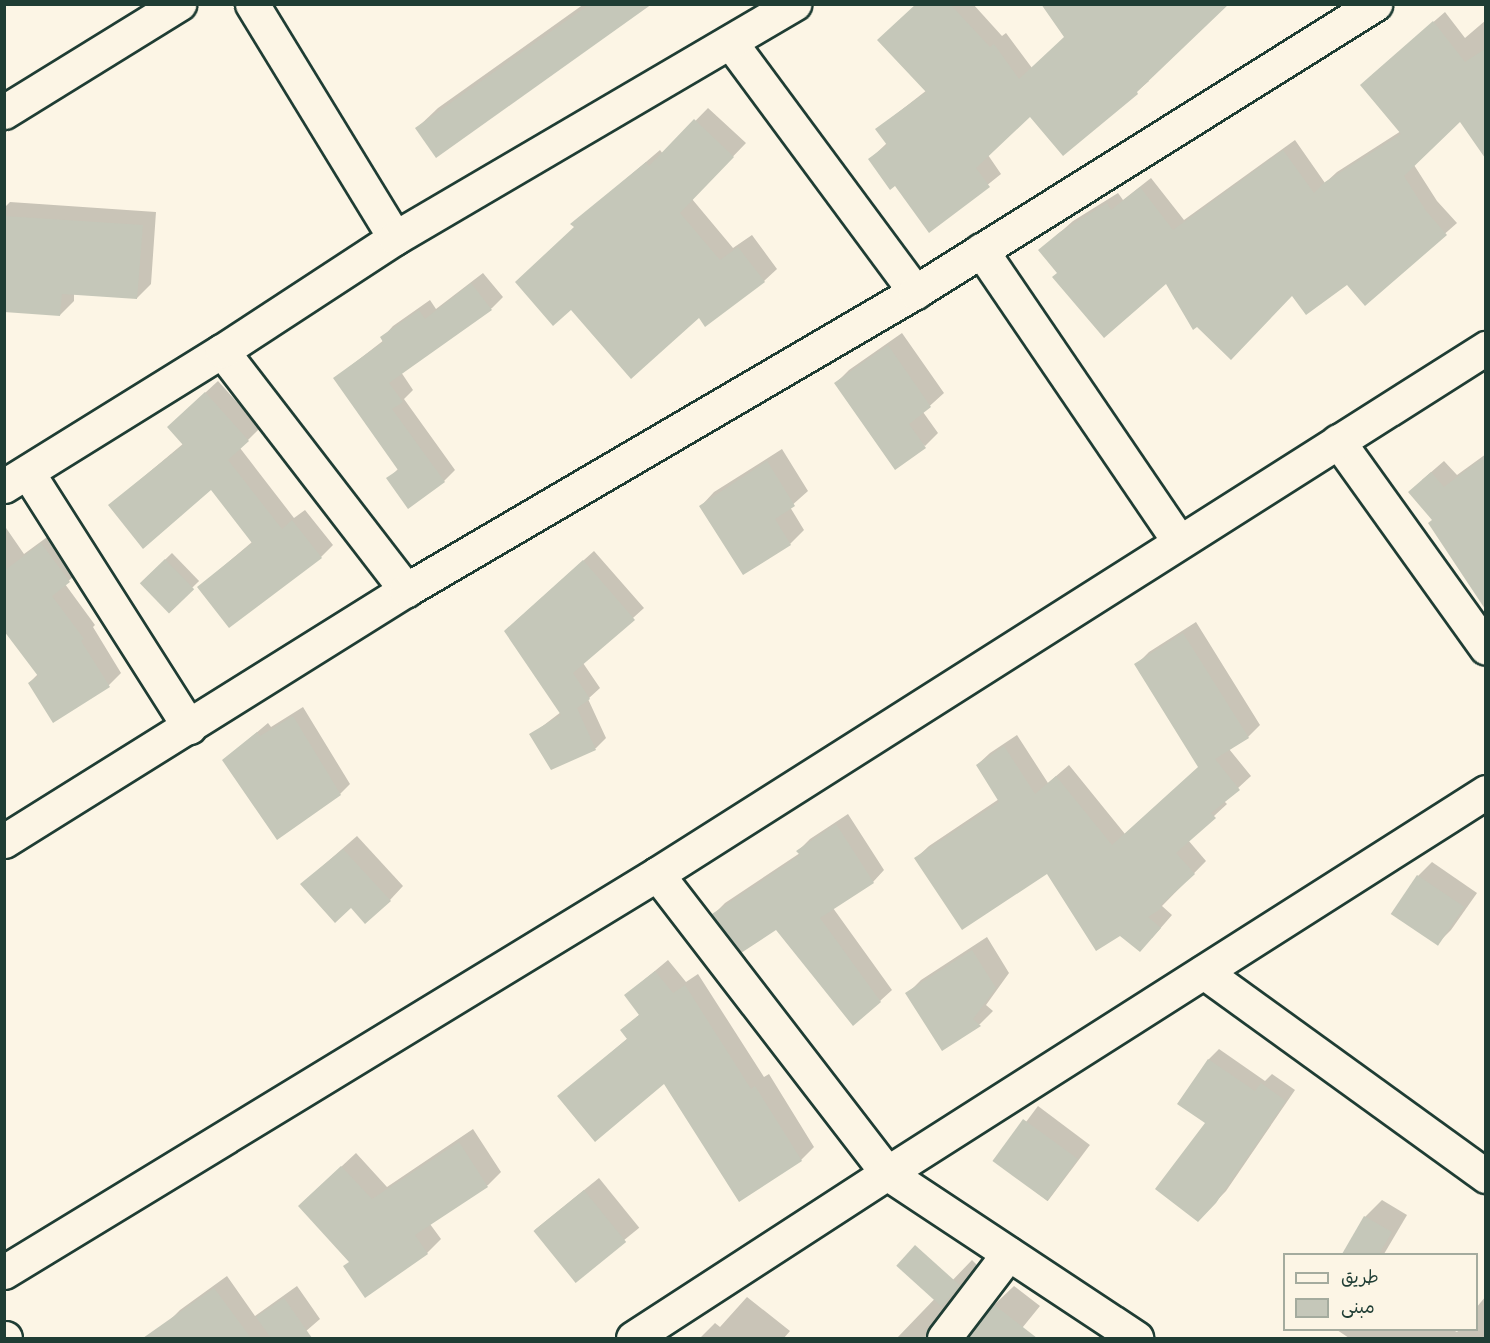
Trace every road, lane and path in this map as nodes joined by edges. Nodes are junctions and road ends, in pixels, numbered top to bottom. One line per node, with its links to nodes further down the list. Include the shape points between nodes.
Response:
1 (179, 4): 6 (street)
2 (252, 4): 7 (street)
3 (794, 4): 5 (street)
4 (1375, 4): 8 (street)
5 (731, 43): 7 (street); 9 (street)
6 (4, 112)
7 (395, 238): 11 (street)
8 (981, 250): 9 (street); 14 (street)
9 (915, 292): 15 (street)
10 (1485, 348): 12 (street)
11 (222, 351): 13 (street); 15 (street)
12 (1338, 441): 14 (street); 16 (street)
13 (16, 479): 17 (street)
14 (1179, 542): 20 (street)
15 (406, 590): 17 (street)
16 (1485, 648)
17 (189, 727): 19 (street)
18 (1485, 792): 21 (street)
19 (4, 841)
20 (657, 874): 22 (street); 25 (street)
21 (1204, 972): 22 (street); 23 (street)
22 (887, 1173): 24 (street); 26 (street)
23 (1485, 1176)
24 (1008, 1254): 27 (street); 28 (street)
25 (4, 1272)
26 (633, 1338)
27 (944, 1338)
28 (1136, 1338)

